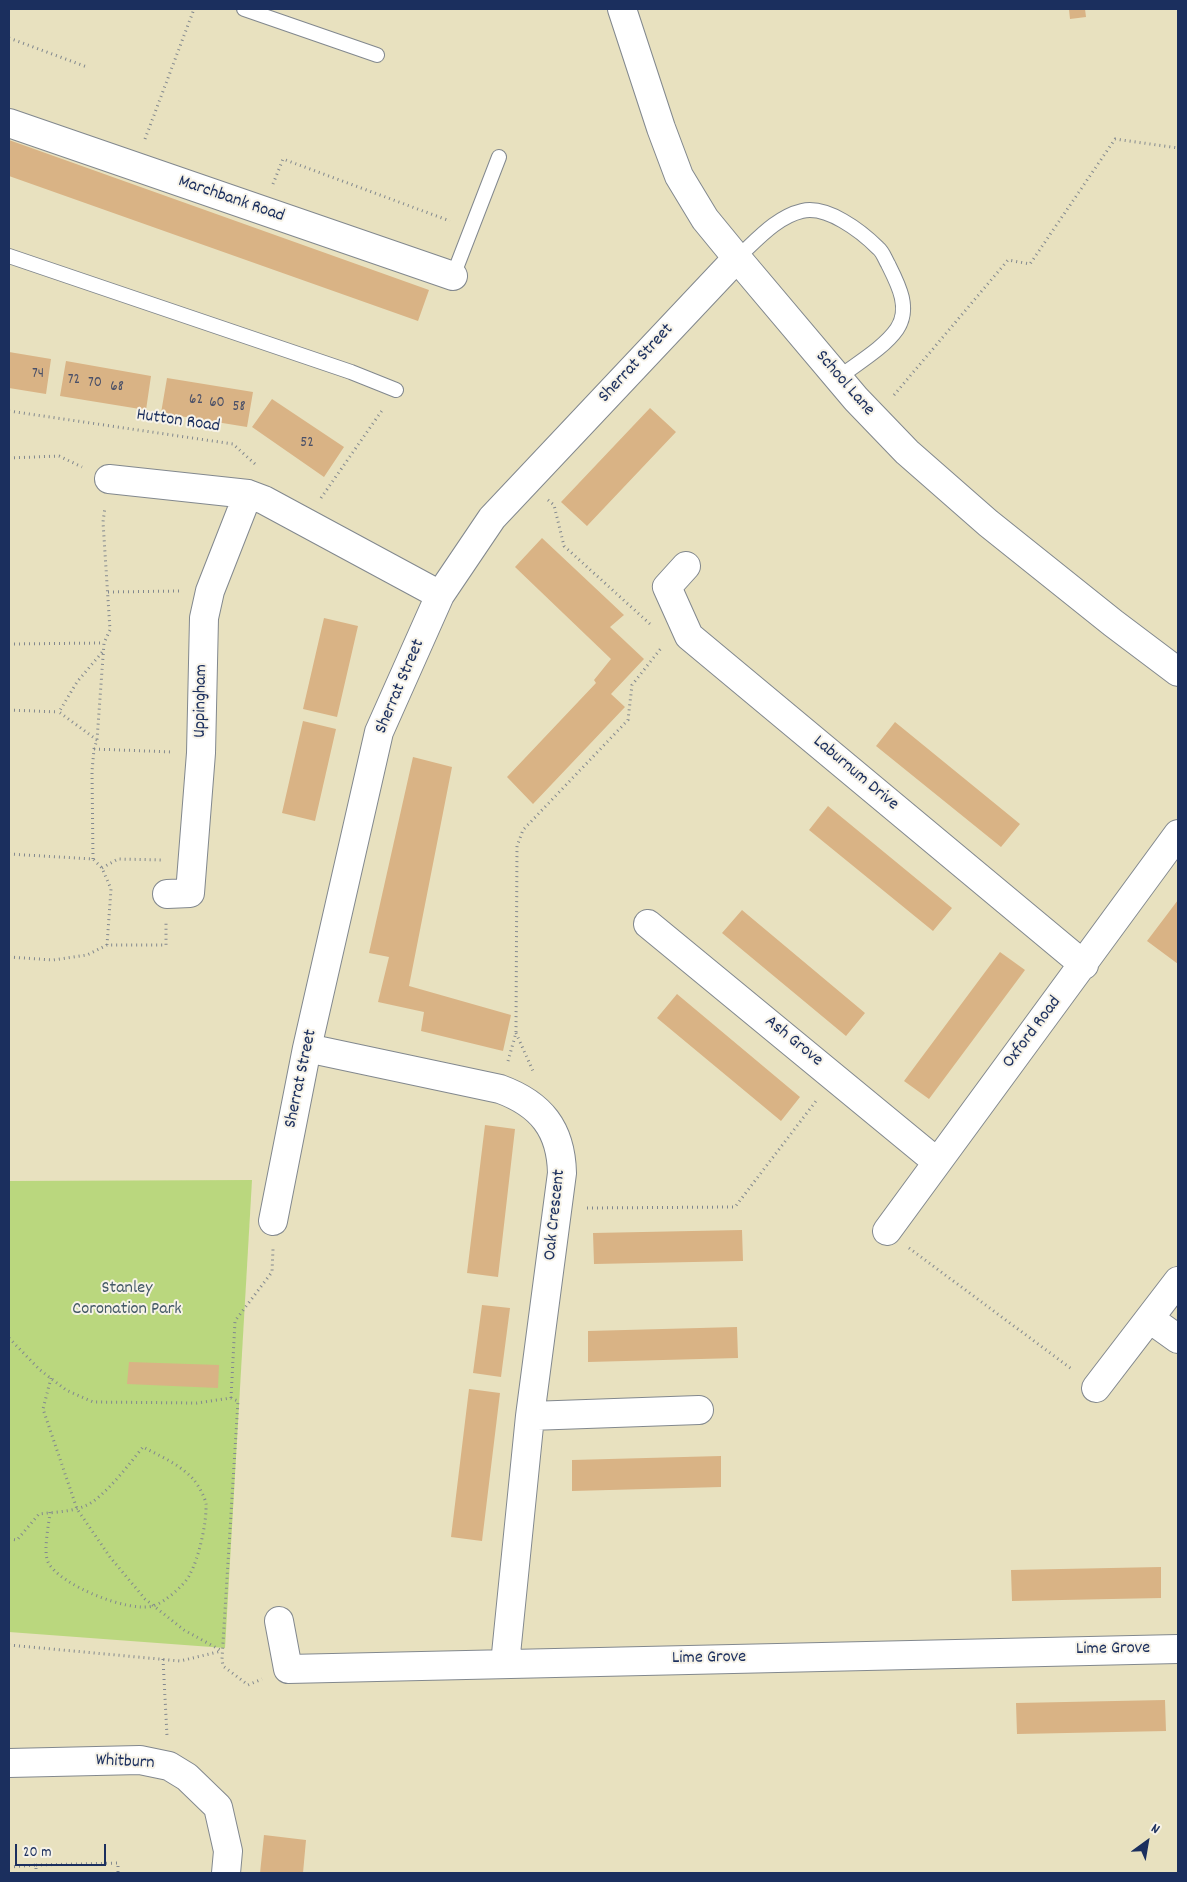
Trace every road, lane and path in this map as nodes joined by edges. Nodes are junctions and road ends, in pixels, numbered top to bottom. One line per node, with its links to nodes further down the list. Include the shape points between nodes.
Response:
1 (194, 9): 10 (path)
2 (244, 9): 5 (lane)
3 (622, 9): 14 (street, School Lane, via 679,176 705,219)
4 (9, 38): 6 (path)
5 (377, 56)
6 (87, 68)
7 (9, 123): 10 (street, Marchbank Road)
8 (1178, 148): 19 (path, via 1115,140 1030,264 1008,260)
9 (499, 157): 12 (lane)
10 (135, 166): 11 (street, Marchbank Road)
11 (262, 211): 12 (path, via 282,159); 15 (street, Marchbank Road)
12 (471, 229): 15 (lane)
13 (9, 256): 17 (lane)
14 (737, 258): 16 (street, School Lane); 16 (lane, via 784,219 802,211 825,212 848,223 880,249 899,286 904,309 897,328 882,344); 23 (street, Sherrat Street)
15 (452, 276)
16 (838, 378): 19 (street, School Lane)
17 (396, 390): 25 (path)
18 (9, 411): 21 (path, Hutton Road, via 233,444)
19 (874, 419): 34 (street, School Lane, via 988,523)
20 (9, 458): 22 (path, via 59,456)
21 (261, 470)
22 (110, 479): 24 (street); 28 (path, via 103,522)
23 (527, 481): 29 (street, Sherrat Street, via 492,518); 30 (path, via 554,505 564,546)
24 (248, 494): 25 (street); 27 (street, Uppingham)
25 (306, 523): 29 (street)
26 (686, 566): 30 (street, Laburnum Drive, via 667,587)
27 (210, 591): 28 (path); 39 (street, Uppingham, via 204,618)
28 (108, 592): 31 (path, via 110,630)
29 (440, 595): 50 (street, Sherrat Street, via 379,732)
30 (678, 638): 49 (street, Laburnum Drive); 52 (path, via 632,685 628,720 523,830 517,846 516,1033)
31 (104, 643): 32 (path); 33 (path)
32 (9, 644)
33 (104, 650): 36 (path, via 77,682); 37 (path)
34 (1178, 672)
35 (9, 710): 36 (path)
36 (59, 712): 37 (path)
37 (97, 740): 38 (path)
38 (94, 748): 39 (path); 42 (path)
39 (201, 753): 43 (street, Uppingham)
40 (1178, 834): 49 (street, Oxford Road)
41 (9, 854): 42 (path)
42 (93, 859): 44 (path)
43 (192, 860): 44 (path, via 118,859); 45 (street, Uppingham, via 190,893)
44 (102, 868): 47 (path, via 111,889)
45 (167, 894): 47 (path, via 166,945)
46 (648, 924): 51 (street, Ash Grove)
47 (107, 945): 48 (path, via 87,955 52,960)
48 (9, 958)
49 (1084, 965): 53 (street, Oxford Road)
50 (307, 1048): 52 (street, Oak Crescent); 55 (street, Sherrat Street)
51 (835, 1076): 53 (street, Ash Grove); 54 (path, via 735,1206)
52 (500, 1089): 54 (street, Oak Crescent, via 528,1102 542,1114 558,1141 562,1173)
53 (937, 1162): 56 (street, Oxford Road)
54 (558, 1208): 65 (street, Oak Crescent)
55 (273, 1221): 63 (path, via 272,1272 235,1321)
56 (887, 1232): 62 (path)
57 (1178, 1281): 58 (street)
58 (1150, 1319): 60 (street); 62 (street)
59 (9, 1338): 61 (path)
60 (1178, 1339)
61 (51, 1378): 63 (path, via 66,1390 93,1402 197,1403); 66 (path, via 43,1409)
62 (1096, 1388)
63 (231, 1398): 73 (path, via 238,1401 239,1407)
64 (699, 1410): 65 (street)
65 (530, 1416): 75 (street, Oak Crescent)
66 (77, 1509): 67 (path); 69 (path, via 110,1557); 69 (path, via 88,1505 112,1484 143,1447 177,1465 194,1480 206,1502 199,1554 190,1576)
67 (50, 1512): 68 (path, via 39,1514 17,1540); 69 (path, via 46,1553 53,1568 71,1583 96,1594 142,1608)
68 (9, 1540)
69 (154, 1606): 73 (path, via 184,1630)
70 (279, 1620): 76 (street)
71 (9, 1645): 74 (path)
72 (1178, 1649): 75 (street, Lime Grove)
73 (222, 1651): 74 (path, via 180,1661); 76 (path, via 223,1666 248,1684)
74 (163, 1659): 78 (path)
75 (504, 1664): 76 (street, Lime Grove)
76 (288, 1669)
77 (9, 1763): 78 (street, Whitburn, via 140,1760)
78 (169, 1766): 83 (street, Whitburn, via 187,1777 218,1807 228,1851)
79 (36, 1865): 80 (path); 81 (path); 82 (path, via 118,1863)
80 (9, 1867)
81 (36, 1873)
82 (118, 1873)
83 (226, 1873)

